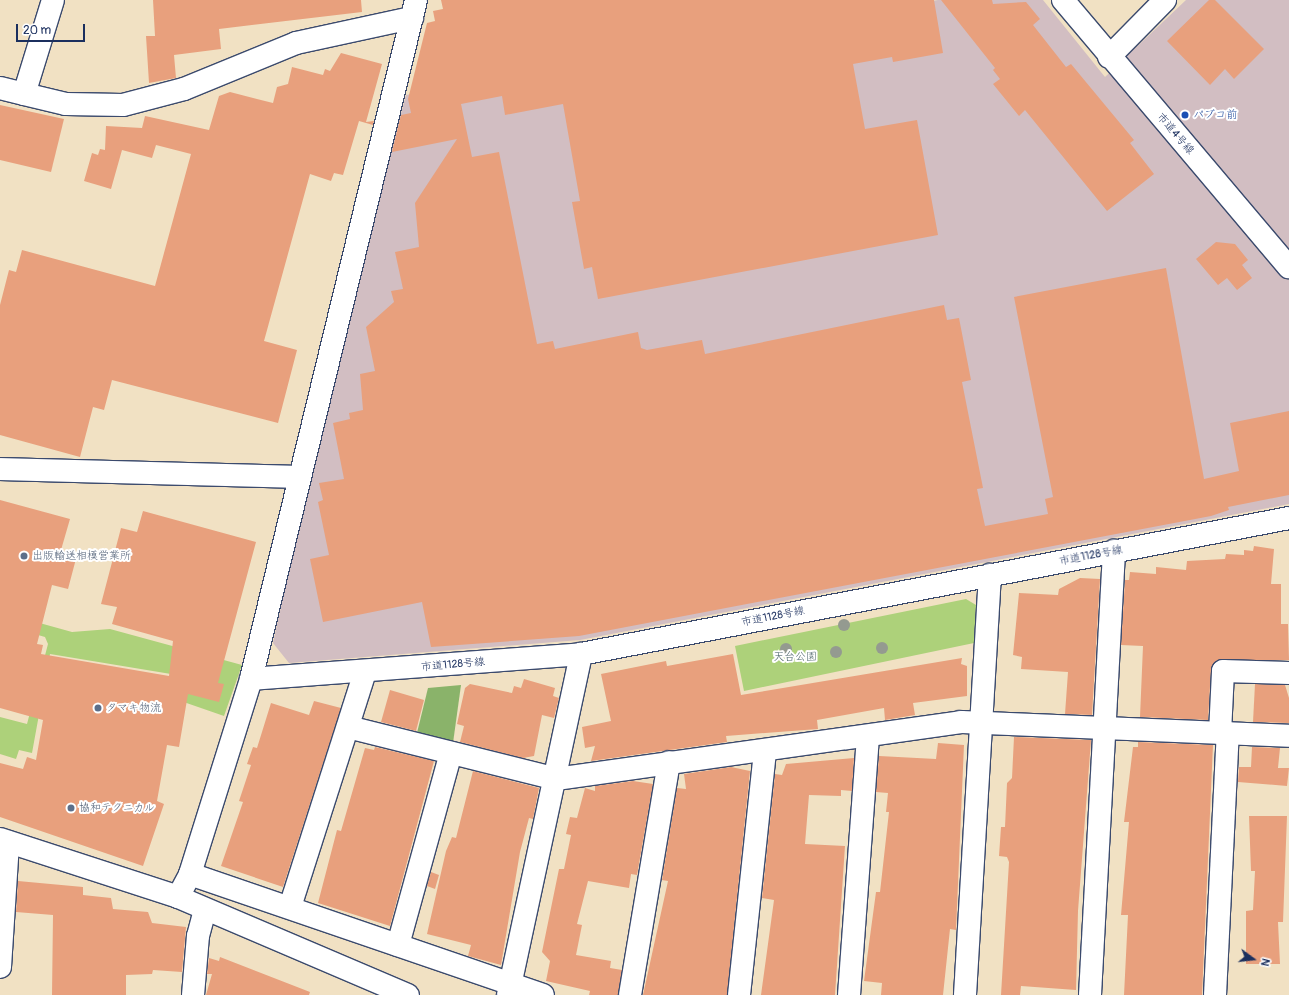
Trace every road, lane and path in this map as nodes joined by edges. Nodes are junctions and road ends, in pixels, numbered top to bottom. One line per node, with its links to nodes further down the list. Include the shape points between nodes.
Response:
1 (53, 0): 7 (street)
2 (1063, 0): 5 (street, 市道4号線)
3 (1165, 0): 5 (street)
4 (414, 9): 7 (street, via 296,43 184,89 124,105 66,104); 10 (street)
5 (1110, 57): 8 (street, 市道4号線)
6 (0, 88): 7 (street)
7 (24, 94)
8 (1289, 267)
9 (0, 469): 10 (street)
10 (300, 476): 17 (street)
11 (1289, 518): 12 (street, 市道1128号線)
12 (1114, 551): 13 (street, 市道1128号線); 20 (street)
13 (990, 575): 14 (street, 市道1128号線); 18 (street)
14 (581, 654): 15 (street, 市道1128号線); 27 (street)
15 (366, 672): 17 (street, 市道1128号線); 19 (street)
16 (1289, 673): 21 (street, via 1223,671)
17 (251, 679): 29 (street)
18 (980, 722): 20 (street); 23 (street, via 961,722); 42 (street)
19 (348, 728): 25 (street); 31 (street)
20 (1104, 728): 21 (street); 43 (street)
21 (1224, 733): 22 (street); 44 (street)
22 (1289, 736)
23 (868, 737): 24 (street); 41 (street)
24 (766, 750): 26 (street); 40 (street)
25 (451, 753): 27 (street); 33 (street)
26 (669, 762): 27 (street); 39 (street)
27 (556, 779): 35 (street)
28 (4, 841): 30 (street); 34 (street)
29 (190, 874): 30 (street); 31 (street)
30 (178, 898): 32 (street)
31 (290, 907): 33 (street)
32 (205, 910): 36 (street, via 198,936); 37 (street, via 277,936)
33 (398, 945): 35 (street)
34 (0, 967)
35 (509, 989): 38 (street)
36 (193, 995)
37 (408, 995)
38 (543, 995)
39 (630, 995)
40 (739, 995)
41 (849, 995)
42 (965, 995)
43 (1090, 995)
44 (1215, 995)

